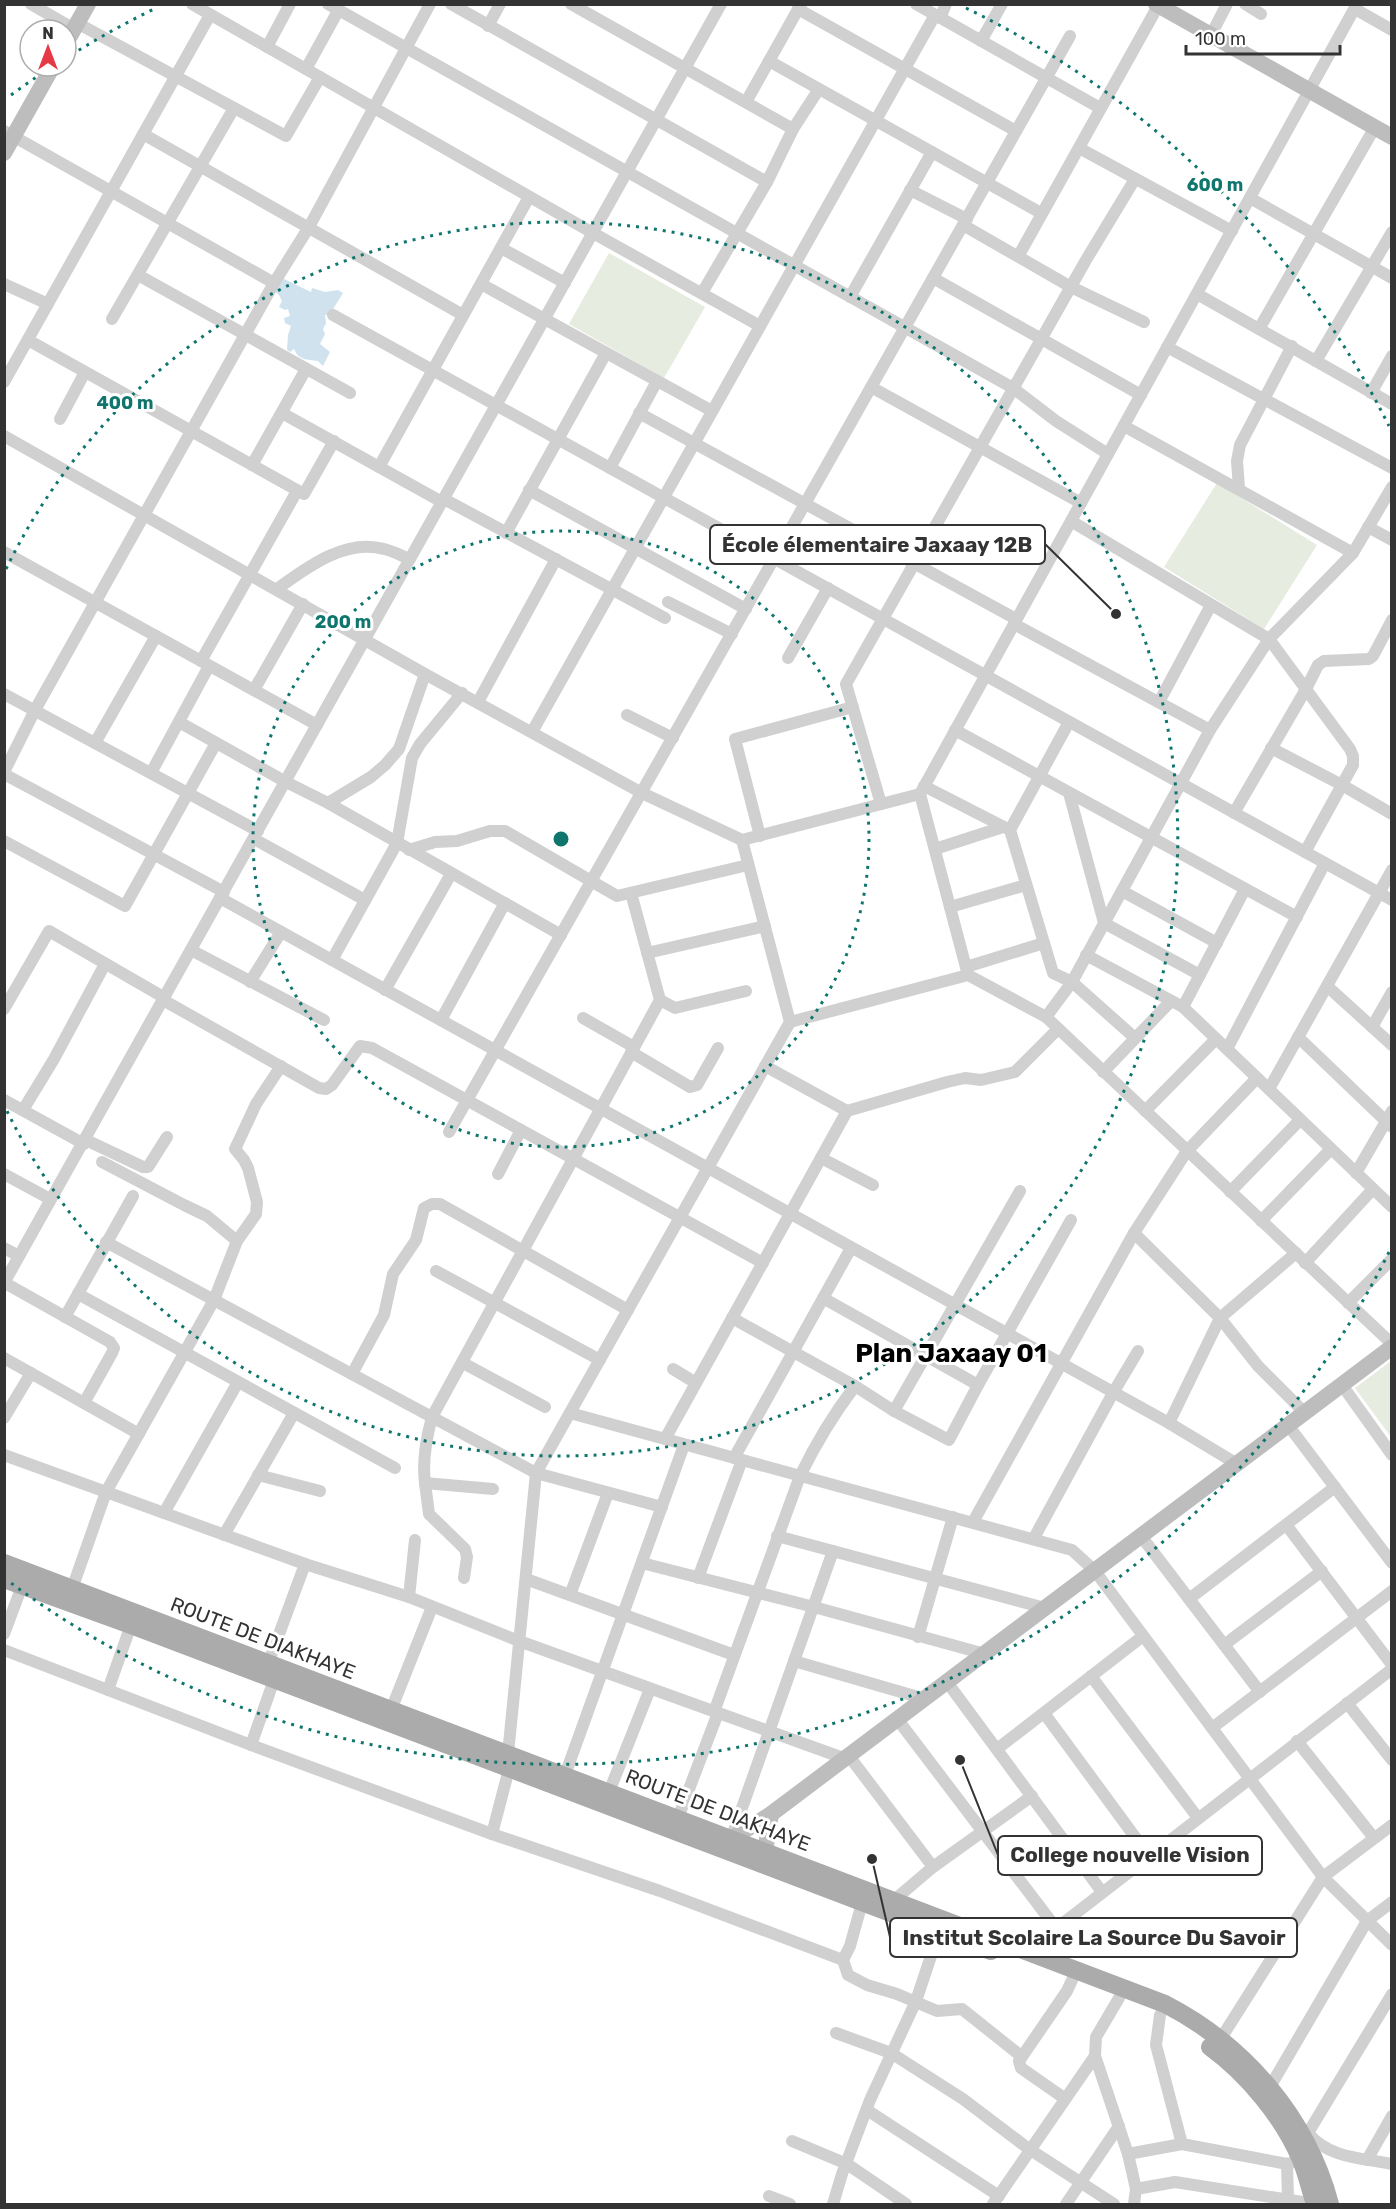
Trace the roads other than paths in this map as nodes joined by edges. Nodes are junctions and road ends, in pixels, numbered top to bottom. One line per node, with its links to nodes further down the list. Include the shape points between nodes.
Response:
1 (31, 4): 22 (street)
2 (88, 4): 23 (street)
3 (192, 4): 20 (street)
4 (290, 4): 30 (street)
5 (430, 4): 31 (street)
6 (451, 4): 24 (street)
7 (500, 4): 24 (street)
8 (571, 4): 34 (street)
9 (722, 4): 34 (street)
10 (916, 4): 21 (street)
11 (946, 4): 21 (street)
12 (1002, 4): 29 (street)
13 (1227, 4): 27 (street)
14 (1245, 4): 19 (street)
15 (1157, 5): 27 (street); 45 (street)
16 (800, 7): 32 (street); 35 (street)
17 (1356, 7): 25 (street); 41 (street)
18 (333, 8): 31 (street); 33 (street)
19 (1261, 14)
20 (210, 15): 30 (street); 36 (street)
21 (937, 16): 29 (street); 35 (street)
22 (52, 18)
23 (78, 22)
24 (488, 26): 46 (street)
25 (1392, 30)
26 (78, 35): 36 (street)
27 (1211, 35): 41 (street)
28 (1070, 36): 39 (street)
29 (981, 41): 39 (street)
30 (267, 47): 33 (street)
31 (406, 48): 43 (street); 58 (street)
32 (769, 61): 40 (street); 42 (street)
33 (306, 69): 37 (street)
34 (686, 69): 42 (street); 46 (street)
35 (904, 69): 47 (street); 50 (street)
36 (176, 76): 44 (street); 52 (street)
37 (320, 77): 43 (street); 44 (street, via 286,136)
38 (45, 78): 51 (street)
39 (1047, 78): 45 (street); 50 (street)
40 (819, 89): 47 (street); 49 (street)
41 (1310, 91): 48 (street); 65 (street)
42 (746, 102): 49 (street)
43 (372, 107): 64 (street); 69 (street)
44 (234, 108): 57 (street)
45 (1100, 108): 54 (street)
46 (657, 120): 58 (street); 60 (street)
47 (875, 121): 55 (street); 77 (street)
48 (1375, 127): 53 (street); 74 (street)
49 (793, 129): 60 (street)
50 (1016, 131): 61 (street)
51 (9, 133): 56 (street); 63 (street)
52 (143, 134): 57 (street); 63 (street)
53 (1392, 137)
54 (1079, 148): 59 (street); 66 (street)
55 (932, 152): 61 (street); 62 (street)
56 (4, 153)
57 (200, 166): 68 (street); 69 (street)
58 (628, 172): 72 (street); 73 (street)
59 (1135, 179): 70 (street); 86 (street)
60 (767, 182): 73 (street)
61 (987, 183): 66 (street); 67 (street)
62 (910, 190): 67 (street); 89 (street)
63 (111, 191): 68 (street); 90 (street)
64 (529, 197): 72 (street); 75 (street)
65 (1250, 198): 70 (street); 74 (street)
66 (1041, 213): 76 (street)
67 (965, 222): 76 (street); 80 (street)
68 (168, 223): 79 (street); 82 (street)
69 (309, 227): 82 (street); 92 (street)
70 (1232, 231): 88 (street)
71 (1392, 232): 78 (street)
72 (593, 233): 83 (street); 87 (street)
73 (738, 234): 77 (street); 87 (street)
74 (1314, 234): 78 (street); 98 (street)
75 (501, 248): 83 (street); 85 (street)
76 (1019, 255): 86 (street)
77 (794, 265): 89 (street); 96 (street)
78 (1371, 267): 81 (street); 106 (street)
79 (138, 275): 93 (street); 99 (street)
80 (933, 278): 97 (street); 100 (street)
81 (1392, 278)
82 (274, 283): 99 (street)
83 (565, 283): 94 (street)
84 (4, 284): 90 (street)
85 (481, 284): 92 (street); 94 (street)
86 (1071, 287): 95 (street); 100 (street)
87 (702, 293): 96 (street)
88 (1197, 294): 98 (street); 103 (street)
89 (850, 297): 97 (street)
90 (48, 304): 101 (street)
91 (333, 315): 108 (street)
92 (463, 315): 108 (street)
93 (112, 319)
94 (545, 319): 104 (street); 119 (street)
95 (1144, 322)
96 (760, 326): 120 (street)
97 (905, 328): 112 (street); 113 (street)
98 (1259, 329): 102 (street)
99 (245, 335): 107 (street); 125 (street)
100 (1041, 339): 113 (street); 116 (street)
101 (28, 340): 109 (street); 111 (street)
102 (1292, 346): 106 (street); 117 (street)
103 (1167, 347): 116 (street); 117 (street)
104 (606, 353): 110 (street); 127 (street)
105 (1392, 356): 115 (street)
106 (1316, 361): 115 (street)
107 (306, 369): 114 (street); 121 (street)
108 (433, 370): 119 (street); 133 (street)
109 (85, 372): 123 (street); 125 (street)
110 (657, 381): 120 (street); 122 (street)
111 (4, 382)
112 (872, 387): 130 (street); 143 (street)
113 (1013, 388): 130 (street); 131 (street)
114 (350, 393)
115 (1371, 393): 118 (street)
116 (1141, 395): 124 (street)
117 (1265, 400): 135 (street); 137 (street, via 1237,453)
118 (1392, 404)
119 (497, 405): 127 (street); 141 (street)
120 (712, 411): 129 (street)
121 (282, 412): 128 (street); 132 (street)
122 (639, 413): 129 (street); 134 (street)
123 (60, 419)
124 (1124, 426): 131 (street); 137 (street)
125 (191, 431): 132 (street); 144 (street)
126 (4, 436): 144 (street)
127 (558, 439): 134 (street); 139 (street)
128 (334, 441): 133 (street); 138 (street, via 304,494)
129 (694, 443): 140 (street); 143 (street)
130 (980, 447): 142 (street); 155 (street)
131 (1108, 453): 142 (street)
132 (252, 465): 138 (street)
133 (379, 467): 141 (street)
134 (610, 468): 140 (street)
135 (1392, 468)
136 (1392, 487): 146 (street)
137 (1239, 488): 151 (street)
138 (297, 490): 156 (street)
139 (529, 490): 147 (street); 149 (street)
140 (663, 497): 149 (street); 153 (street)
141 (443, 501): 147 (street); 152 (street)
142 (1081, 503): 145 (street)
143 (805, 504): 153 (street); 155 (street)
144 (144, 514): 156 (street); 161 (street)
145 (1071, 521): 163 (street); 168 (street)
146 (1368, 527): 148 (street); 151 (street)
147 (506, 532): 154 (street)
148 (1392, 540)
149 (635, 548): 159 (street); 164 (street)
150 (4, 552): 161 (street)
151 (1353, 553): 172 (street)
152 (410, 559): 158 (street, via 382,548 357,548 319,560); 171 (street)
153 (774, 559): 157 (street); 164 (street)
154 (556, 560): 159 (street); 181 (street)
155 (914, 563): 166 (street); 168 (street)
156 (250, 574): 158 (street); 174 (street)
157 (828, 588): 166 (street); 173 (street)
158 (277, 589): 162 (street)
159 (612, 589): 165 (street); 191 (street)
160 (668, 602): 169 (street)
161 (95, 603): 170 (street); 184 (street)
162 (303, 604): 171 (street); 178 (street)
163 (1211, 605): 172 (street); 182 (street)
164 (746, 609): 169 (street)
165 (665, 618)
166 (883, 619): 176 (street); 183 (street, via 846,684)
167 (1392, 620): 177 (street, via 1373,656 1324,661)
168 (1015, 621): 176 (street); 182 (street)
169 (732, 634): 192 (street)
170 (156, 636): 174 (street); 193 (street)
171 (366, 639): 175 (street); 188 (street)
172 (1269, 639): 177 (street); 190 (street)
173 (788, 658)
174 (205, 663): 178 (street); 186 (street)
175 (425, 674): 179 (street); 195 (street)
176 (985, 675): 187 (street); 189 (street)
177 (1306, 689): 196 (street); 203 (street, via 1353,756 1353,765)
178 (254, 690): 188 (street)
179 (462, 693): 181 (street); 197 (street)
180 (4, 694): 184 (street)
181 (478, 702): 191 (street)
182 (1159, 702): 190 (street)
183 (853, 707): 209 (street); 214 (street, via 735,739)
184 (35, 710): 193 (street); 198 (street)
185 (627, 715): 192 (street)
186 (179, 722): 194 (street); 199 (street)
187 (1069, 722): 200 (street); 202 (street)
188 (317, 725): 201 (street)
189 (955, 730): 200 (street); 204 (street)
190 (1210, 730): 202 (street)
191 (532, 732): 206 (street)
192 (673, 738): 206 (street)
193 (95, 743): 199 (street)
194 (216, 743): 201 (street); 205 (street)
195 (399, 748): 197 (street); 208 (street, via 371,777)
196 (1271, 748): 203 (street); 210 (street)
197 (412, 758): 218 (street)
198 (4, 773): 222 (street)
199 (152, 773): 205 (street)
200 (1039, 777): 207 (street); 212 (street)
201 (286, 782): 208 (street); 213 (street)
202 (1181, 783): 210 (street); 215 (street)
203 (1342, 785): 211 (street); 221 (street)
204 (922, 790): 209 (street); 212 (street); 219 (street)
205 (188, 793): 213 (street); 222 (street)
206 (642, 793): 216 (street); 227 (street)
207 (1069, 793): 215 (street); 239 (street)
208 (328, 803): 218 (street)
209 (881, 804): 214 (street)
210 (1234, 813): 221 (street)
211 (1392, 814)
212 (1006, 829): 219 (street); 228 (street)
213 (256, 835): 233 (street); 234 (street)
214 (760, 836): 216 (street)
215 (1151, 838): 229 (street); 230 (street)
216 (742, 840): 224 (street)
217 (4, 841): 222 (street, via 125,906)
218 (397, 843): 220 (street); 234 (street)
219 (935, 849): 237 (street)
220 (409, 850): 226 (street); 227 (street, via 505,831)
221 (1305, 852): 223 (street)
222 (154, 854): 233 (street)
223 (1325, 863): 232 (street); 238 (street)
224 (748, 865): 231 (street); 240 (street)
225 (1392, 870): 232 (street)
226 (451, 874): 236 (street); 255 (street)
227 (591, 882): 231 (street, via 617,897); 242 (street)
228 (1026, 885): 237 (street); 243 (street)
229 (1245, 889): 238 (street); 244 (street)
230 (1122, 891): 239 (street); 244 (street)
231 (631, 893): 246 (street)
232 (1379, 893): 235 (street); 254 (street)
233 (222, 895): 241 (street); 245 (street)
234 (365, 900): 248 (street)
235 (1392, 900)
236 (504, 903): 242 (street); 266 (street)
237 (950, 907): 250 (street)
238 (1297, 917): 275 (street)
239 (1104, 923): 247 (street); 251 (street)
240 (765, 926): 246 (street); 267 (street)
241 (281, 932): 248 (street); 252 (street)
242 (561, 935): 277 (street)
243 (1044, 943): 250 (street); 253 (street, via 1053,973)
244 (1216, 943): 251 (street)
245 (191, 950): 252 (street); 258 (street)
246 (647, 953): 259 (street)
247 (1086, 955): 253 (street); 260 (street)
248 (332, 960): 255 (street)
249 (105, 964): 258 (street); 262 (street, via 49,932); 286 (street)
250 (967, 971): 263 (street); 267 (street)
251 (1200, 975): 261 (street)
252 (250, 982): 265 (street)
253 (1072, 982): 263 (street); 271 (street)
254 (1327, 986): 268 (street); 270 (street)
255 (386, 990): 266 (street)
256 (746, 991): 259 (street, via 675,1008)
257 (1392, 992): 268 (street)
258 (164, 999): 278 (street); 294 (street)
259 (660, 1000): 276 (street)
260 (1171, 1001): 261 (street); 271 (street)
261 (1183, 1007): 272 (street)
262 (4, 1009)
263 (1046, 1017): 269 (street)
264 (583, 1018): 276 (street)
265 (324, 1020)
266 (441, 1020): 277 (street)
267 (790, 1022): 279 (street)
268 (1372, 1027): 273 (street)
269 (1058, 1029): 280 (street); 287 (street, via 1016,1072 947,1082)
270 (1298, 1037): 282 (street); 290 (street)
271 (1134, 1038): 280 (street)
272 (1216, 1039): 275 (street); 288 (street)
273 (1392, 1045)
274 (718, 1048): 276 (street, via 697,1085 690,1087)
275 (1227, 1049): 281 (street)
276 (633, 1050): 285 (street)
277 (496, 1051): 284 (street); 285 (street)
278 (281, 1066): 284 (street, via 326,1089 356,1050 366,1046); 316 (street, via 256,1104 235,1149 248,1168 257,1202 256,1214)
279 (765, 1066): 287 (street); 300 (street)
280 (1103, 1072): 288 (street)
281 (1257, 1078): 282 (street); 296 (street)
282 (1269, 1089): 289 (street)
283 (4, 1100): 286 (street)
284 (468, 1101): 291 (street); 292 (street)
285 (600, 1109): 298 (street); 300 (street)
286 (23, 1110): 294 (street)
287 (847, 1111): 297 (street)
288 (1145, 1111): 296 (street)
289 (1300, 1119): 295 (street); 307 (street)
290 (1390, 1120): 301 (street)
291 (521, 1130): 298 (street); 303 (street)
292 (449, 1132)
293 (167, 1137): 294 (street, via 148,1167)
294 (85, 1142): 309 (street)
295 (1331, 1149): 301 (street); 314 (street)
296 (1187, 1151): 307 (street); 315 (street)
297 (821, 1158): 304 (street); 311 (street)
298 (573, 1159): 312 (street); 320 (street)
299 (102, 1162): 316 (street, via 197,1210)
300 (708, 1168): 311 (street); 312 (street)
301 (1356, 1173): 305 (street)
302 (4, 1174): 309 (street)
303 (498, 1174)
304 (873, 1185)
305 (1373, 1190): 310 (street); 325 (street)
306 (1020, 1191): 333 (street)
307 (1230, 1192): 314 (street)
308 (133, 1197): 317 (street)
309 (50, 1199): 322 (street)
310 (1392, 1207)
311 (790, 1214): 319 (street); 324 (street)
312 (680, 1217): 324 (street); 334 (street)
313 (1071, 1220): 338 (street)
314 (1261, 1221): 321 (street)
315 (1134, 1233): 337 (street); 347 (street)
316 (237, 1241): 330 (street)
317 (106, 1242): 328 (street); 330 (street)
318 (4, 1248): 322 (street)
319 (851, 1248): 329 (street); 333 (street)
320 (522, 1252): 331 (street); 334 (street); 350 (street, via 440,1204 424,1208 416,1240 393,1274 384,1315)
321 (1296, 1254): 325 (street); 337 (street)
322 (20, 1256): 327 (street)
323 (1392, 1259): 332 (street)
324 (763, 1263): 336 (street)
325 (1305, 1263): 332 (street)
326 (436, 1271): 331 (street)
327 (4, 1283): 335 (street)
328 (78, 1294): 335 (street); 341 (street)
329 (823, 1298): 342 (street); 343 (street)
330 (214, 1300): 341 (street); 350 (street)
331 (495, 1302): 345 (street); 346 (street)
332 (1348, 1303): 339 (street)
333 (954, 1305): 338 (street); 343 (street)
334 (628, 1310): 345 (street)
335 (65, 1317): 357 (street, via 114,1347)
336 (732, 1318): 342 (street); 352 (street)
337 (1220, 1318): 362 (street, via 1258,1366); 365 (street)
338 (1006, 1334): 347 (street); 353 (street)
339 (1392, 1346): 354 (street)
340 (1138, 1351): 356 (street)
341 (184, 1352): 351 (street); 367 (street)
342 (793, 1352): 355 (street); 372 (street)
343 (926, 1356): 353 (street); 359 (street)
344 (4, 1358): 349 (street)
345 (600, 1360): 361 (street)
346 (463, 1363): 358 (street); 363 (street)
347 (1061, 1364): 356 (street); 387 (street)
348 (673, 1369): 352 (street)
349 (31, 1373): 357 (street); 364 (street)
350 (352, 1374): 363 (street)
351 (238, 1383): 360 (street); 385 (street)
352 (696, 1383): 368 (street)
353 (978, 1385): 359 (street, via 949,1440)
354 (1342, 1385): 362 (street); 371 (street)
355 (855, 1386): 359 (street); 377 (street, via 816,1443)
356 (1113, 1393): 365 (street); 392 (street)
357 (84, 1403): 367 (street)
358 (545, 1407)
359 (894, 1412)
360 (294, 1413): 374 (street); 376 (street)
361 (570, 1413): 368 (street); 375 (street)
362 (1305, 1413): 366 (street)
363 (432, 1417): 375 (street); 378 (street, via 424,1457)
364 (4, 1418)
365 (1168, 1423): 373 (street)
366 (1288, 1425): 373 (street); 379 (street)
367 (139, 1434): 382 (street)
368 (665, 1440): 369 (street)
369 (684, 1445): 372 (street); 384 (street)
370 (4, 1455): 382 (street)
371 (1392, 1455)
372 (738, 1459): 377 (street); 402 (street)
373 (1237, 1464): 391 (street)
374 (395, 1468)
375 (536, 1473): 383 (street); 404 (street)
376 (258, 1476): 381 (street); 389 (street)
377 (800, 1476): 386 (street); 390 (street)
378 (425, 1483): 380 (street); 401 (street, via 429,1514 465,1548)
379 (1335, 1487): 388 (street); 397 (street)
380 (493, 1489)
381 (320, 1491)
382 (106, 1492): 385 (street); 407 (street)
383 (608, 1493): 384 (street); 410 (street)
384 (662, 1507): 396 (street)
385 (164, 1513): 389 (street)
386 (953, 1517): 387 (street); 405 (street)
387 (974, 1522): 392 (street)
388 (1287, 1526): 400 (street); 412 (street)
389 (224, 1534): 398 (street)
390 (777, 1536): 394 (street); 409 (street)
391 (1141, 1536): 399 (street); 412 (street)
392 (1034, 1538): 399 (street, via 1072,1550)
393 (415, 1540): 411 (street)
394 (833, 1551): 405 (street); 414 (street)
395 (4, 1563): 407 (main road, ROUTE DE DIAKHAYE)
396 (642, 1563): 402 (street); 416 (street)
397 (1392, 1563)
398 (305, 1564): 411 (street); 429 (street)
399 (1095, 1571): 415 (street); 421 (street)
400 (1322, 1571): 417 (street); 423 (street)
401 (464, 1578)
402 (698, 1578): 409 (street)
403 (4, 1579): 406 (main road, ROUTE DE DIAKHAYE)
404 (526, 1579): 410 (street); 422 (street)
405 (935, 1579): 415 (street); 420 (street)
406 (22, 1586): 418 (main road, ROUTE DE DIAKHAYE); 419 (street)
407 (72, 1589): 429 (main road, ROUTE DE DIAKHAYE)
408 (1392, 1591): 417 (street)
409 (757, 1594): 414 (street); 426 (street)
410 (570, 1595): 416 (street)
411 (409, 1597): 413 (street)
412 (1189, 1599): 423 (street)
413 (432, 1606): 422 (street); 438 (street)
414 (814, 1606): 420 (street); 427 (street)
415 (1045, 1608): 425 (street)
416 (623, 1614): 426 (street); 430 (street)
417 (1356, 1618): 428 (street); 435 (street)
418 (131, 1625): 429 (main road, ROUTE DE DIAKHAYE); 434 (street)
419 (4, 1634)
420 (918, 1636): 425 (street)
421 (1143, 1636): 431 (street); 442 (street)
422 (519, 1641): 430 (street); 449 (street)
423 (1224, 1646): 435 (street)
424 (4, 1650): 434 (street)
425 (985, 1654): 432 (street)
426 (735, 1655): 439 (street)
427 (794, 1661): 436 (street); 443 (street)
428 (1392, 1667): 437 (street)
429 (271, 1672): 438 (main road, ROUTE DE DIAKHAYE); 445 (street); 449 (main road, ROUTE DE DIAKHAYE)
430 (603, 1672): 433 (street); 450 (street)
431 (1092, 1676): 440 (street); 456 (street)
432 (947, 1682): 436 (street); 446 (street)
433 (650, 1689): 439 (street); 452 (street)
434 (108, 1690): 445 (street)
435 (1260, 1692): 442 (street)
436 (926, 1698): 441 (street)
437 (1347, 1703): 444 (street); 447 (street)
438 (391, 1710): 449 (main road, ROUTE DE DIAKHAYE)
439 (716, 1713): 443 (street); 455 (street)
440 (1044, 1713): 446 (street); 462 (street)
441 (898, 1719): 448 (street); 458 (street)
442 (1212, 1728): 451 (street)
443 (768, 1731): 448 (street); 461 (street)
444 (1297, 1741): 451 (street); 460 (street)
445 (251, 1745): 459 (street)
446 (997, 1749): 453 (street)
447 (1389, 1752)
448 (847, 1758): 454 (street); 464 (street)
449 (509, 1761): 450 (main road, ROUTE DE DIAKHAYE); 459 (street); 461 (main road, ROUTE DE DIAKHAYE)
450 (565, 1775): 452 (main road, ROUTE DE DIAKHAYE)
451 (1250, 1778): 456 (street); 465 (street)
452 (609, 1792): 455 (main road, ROUTE DE DIAKHAYE)
453 (1032, 1796): 458 (street); 466 (street)
454 (771, 1814): 461 (street); 463 (street)
455 (678, 1818): 461 (main road, ROUTE DE DIAKHAYE)
456 (1198, 1818): 462 (street)
457 (1392, 1825): 460 (street)
458 (983, 1832): 464 (street); 471 (street)
459 (492, 1834): 475 (street, via 660,1891)
460 (1374, 1838): 465 (street)
461 (727, 1845): 463 (main road, ROUTE DE DIAKHAYE)
462 (1149, 1856): 466 (street)
463 (762, 1858): 467 (main road, ROUTE DE DIAKHAYE); 469 (main road, ROUTE DE DIAKHAYE)
464 (933, 1868): 467 (street)
465 (1323, 1877): 470 (street); 482 (street)
466 (1102, 1892): 471 (street)
467 (893, 1901): 474 (main road, ROUTE DE DIAKHAYE)
468 (1392, 1902): 470 (street)
469 (862, 1903): 472 (main road, ROUTE DE DIAKHAYE); 475 (street)
470 (1367, 1921): 473 (street); 486 (street)
471 (1056, 1928): 474 (street)
472 (939, 1932): 476 (main road, ROUTE DE DIAKHAYE); 479 (street)
473 (1392, 1945)
474 (1027, 1951): 482 (main road, ROUTE DE DIAKHAYE, via 1165,2004)
475 (843, 1960): 479 (street, via 848,1975)
476 (1072, 1980): 478 (main road, ROUTE DE DIAKHAYE); 484 (street)
477 (1392, 1994): 491 (street)
478 (1119, 1998): 480 (main road, ROUTE DE DIAKHAYE); 485 (street, via 1096,2037)
479 (916, 2001): 483 (street); 484 (street, via 937,2011 962,2009)
480 (1160, 2015): 493 (street, via 1156,2045); 497 (main road, ROUTE DE DIAKHAYE, via 1192,2034 1240,2073 1284,2128)
481 (836, 2033): 483 (street)
482 (1220, 2040): 486 (main road, ROUTE DE DIAKHAYE)
483 (891, 2054): 488 (street); 494 (street, via 963,2099)
484 (1021, 2056): 487 (street, via 1021,2068)
485 (1095, 2056): 487 (street); 490 (street)
486 (1269, 2087): 491 (main road, ROUTE DE DIAKHAYE)
487 (1064, 2098): 494 (street)
488 (867, 2110): 498 (street); 504 (street)
489 (1392, 2116): 496 (street)
490 (1119, 2126): 495 (street); 500 (street)
491 (1305, 2135): 496 (street, via 1326,2150); 512 (main road, ROUTE DE DIAKHAYE)
492 (792, 2141): 498 (street)
493 (1182, 2144): 495 (street); 497 (street)
494 (1029, 2149): 500 (street); 504 (street)
495 (1128, 2154): 501 (street)
496 (1367, 2160): 499 (street)
497 (1294, 2162): 503 (street); 505 (main road, ROUTE DE DIAKHAYE)
498 (847, 2164): 507 (street); 508 (street)
499 (1392, 2164)
500 (1081, 2182): 509 (street); 510 (street)
501 (1136, 2189): 503 (street, via 1175,2182); 511 (street)
502 (769, 2196): 506 (street)
503 (1288, 2199): 505 (street)
504 (996, 2200)
505 (1315, 2204)
506 (790, 2205)
507 (833, 2205)
508 (906, 2205)
509 (1066, 2205)
510 (1114, 2205)
511 (1134, 2205)
512 (1330, 2205)

